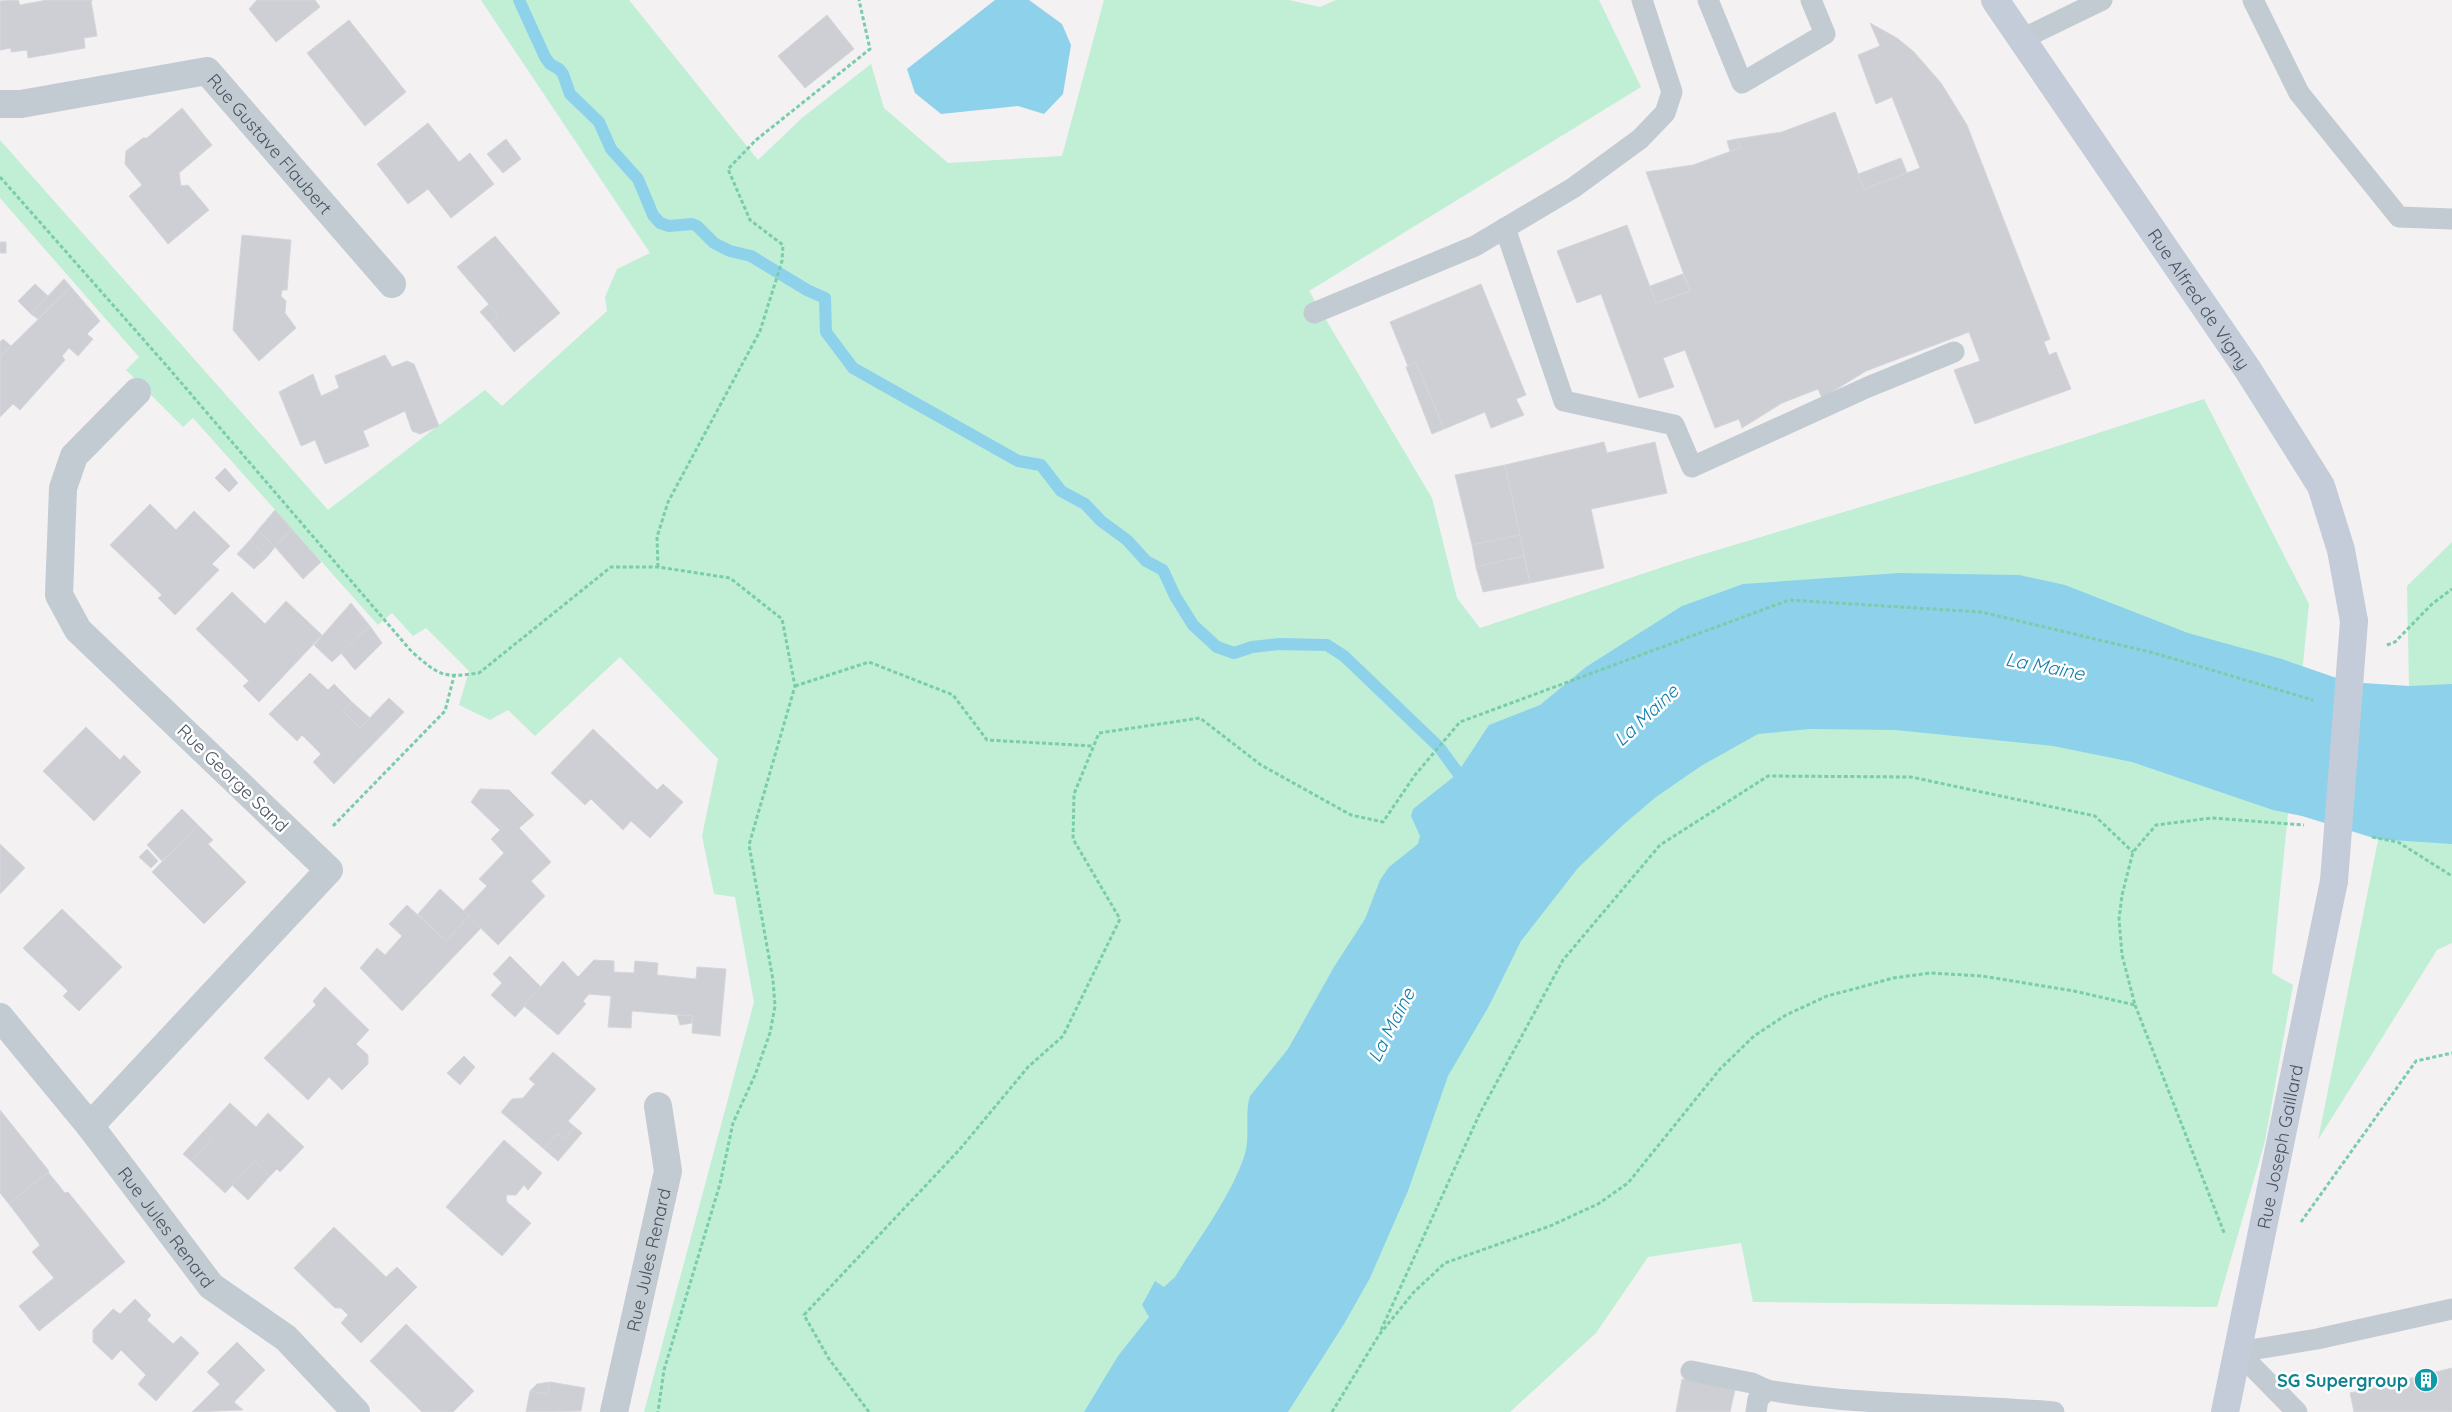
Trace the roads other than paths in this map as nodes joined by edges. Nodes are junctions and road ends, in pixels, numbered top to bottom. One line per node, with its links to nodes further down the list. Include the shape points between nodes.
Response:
1 (1642, 0): 10 (lane, via 1672,92 1665,113 1640,139 1581,182)
2 (1708, 0): 3 (lane, via 1742,83 1825,34)
3 (1811, 0)
4 (1995, 0): 7 (main road, Rue Alfred de Vigny)
5 (2102, 0): 7 (lane)
6 (2253, 0): 9 (lane, via 2299,93 2399,217)
7 (2022, 39): 15 (main road, Rue Alfred de Vigny, bridge, via 2248,370 2321,486 2341,550 2354,621)
8 (0, 104): 11 (street, Rue Gustave Flaubert, via 21,104 207,71)
9 (2452, 219)
10 (1505, 228): 12 (lane, via 1475,246); 13 (lane, via 1564,401 1674,424 1692,467 1868,387)
11 (392, 284)
12 (1314, 313)
13 (1954, 352)
14 (137, 392): 18 (street, Rue George Sand, via 74,456 63,488 59,595 78,630 329,870)
15 (2347, 709): 20 (main road, Rue Joseph Gaillard, bridge, via 2334,881)
16 (0, 1017): 18 (street, Rue Jules Renard)
17 (658, 1106): 24 (street, Rue Jules Renard, via 668,1171)
18 (90, 1126): 23 (street, Rue Jules Renard, via 211,1286 286,1338)
19 (2452, 1309): 20 (lane, via 2318,1339)
20 (2238, 1352): 27 (main road, Rue Joseph Gaillard); 28 (lane)
21 (1690, 1372): 22 (lane, via 1752,1383)
22 (1767, 1390): 25 (lane, via 1758,1399); 26 (lane, via 1837,1400)
23 (356, 1412)
24 (614, 1412)
25 (1756, 1412)
26 (2054, 1412)
27 (2226, 1412)
28 (2297, 1412)

